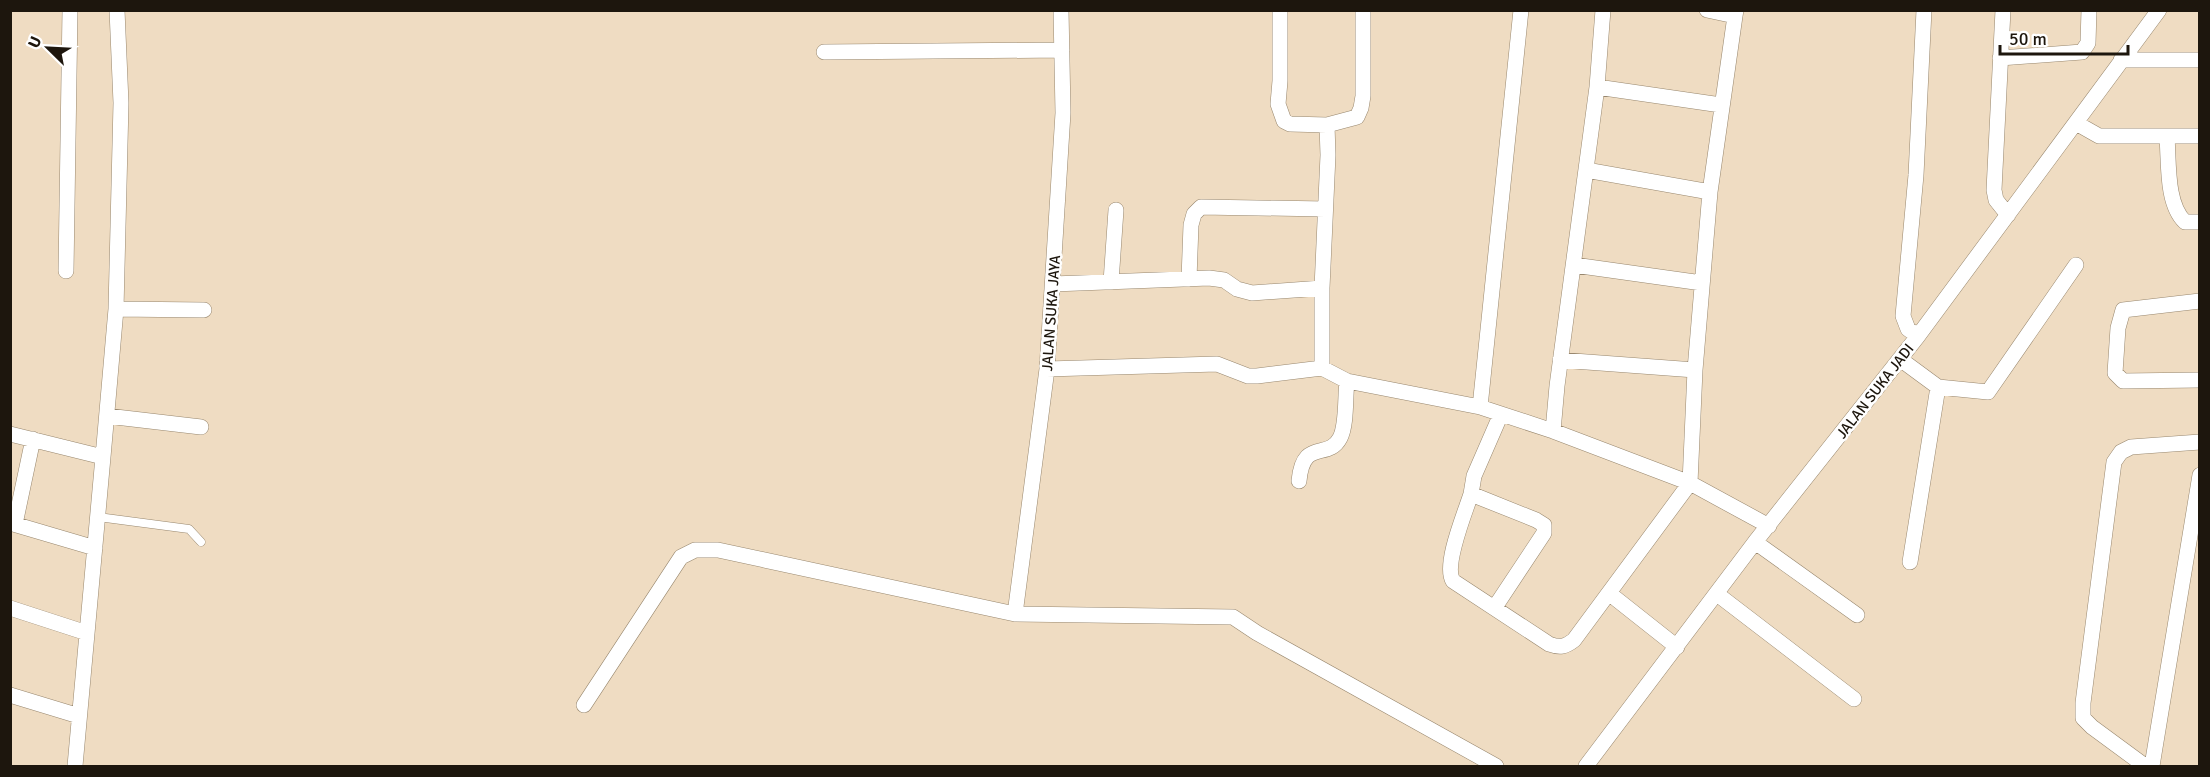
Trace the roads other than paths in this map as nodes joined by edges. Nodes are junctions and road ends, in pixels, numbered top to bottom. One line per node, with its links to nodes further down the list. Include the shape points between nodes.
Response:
1 (70, 10): 33 (street)
2 (117, 10): 40 (street, via 121,103)
3 (1061, 10): 14 (street, JALAN SUKA JAYA)
4 (1280, 10): 22 (street, via 1278,104 1284,121)
5 (1363, 10): 22 (street, via 1361,108 1357,117)
6 (1521, 10): 51 (street)
7 (1603, 10): 19 (street)
8 (1707, 10): 13 (street)
9 (1924, 10): 42 (street, via 1904,316 1908,329)
10 (2003, 10): 16 (street)
11 (2089, 10): 16 (street, via 2088,43 2082,52)
12 (2159, 10): 17 (street, JALAN SUKA JADI)
13 (1735, 13): 20 (street)
14 (1062, 50): 15 (street); 37 (street, JALAN SUKA JAYA, via 1063,113)
15 (824, 52)
16 (2000, 58): 29 (street, via 1994,190 1996,200)
17 (2121, 60): 18 (street); 21 (street, JALAN SUKA JADI)
18 (2199, 60)
19 (1597, 87): 20 (street); 25 (street)
20 (1721, 105): 26 (street)
21 (2076, 123): 24 (street, via 2099,136); 29 (street, JALAN SUKA JADI)
22 (1327, 125): 27 (street)
23 (2199, 136): 24 (street)
24 (2167, 137): 30 (street, via 2177,215 2185,222)
25 (1586, 170): 26 (street); 31 (street)
26 (1710, 192): 36 (street)
27 (1325, 209): 34 (street, via 1202,207 1194,214 1191,225); 38 (street)
28 (1116, 210): 35 (street)
29 (2008, 215): 42 (street, JALAN SUKA JADI)
30 (2199, 222)
31 (1574, 265): 36 (street); 44 (street)
32 (2076, 266): 50 (street, via 1988,392)
33 (66, 271)
34 (1189, 279): 35 (street); 38 (street, via 1224,280 1252,293)
35 (1111, 282): 37 (street)
36 (1702, 283): 47 (street)
37 (1053, 284): 46 (street, JALAN SUKA JAYA)
38 (1322, 288): 45 (street)
39 (2199, 301): 48 (street, via 2123,310 2115,373 2123,381)
40 (116, 309): 41 (street); 53 (street)
41 (204, 310)
42 (1918, 336): 43 (street, JALAN SUKA JADI)
43 (1900, 359): 50 (street); 66 (street, JALAN SUKA JADI)
44 (1560, 360): 47 (street); 55 (street)
45 (1322, 368): 46 (street, via 1257,376 1217,364); 49 (street)
46 (1047, 369): 75 (street, JALAN SUKA JAYA)
47 (1695, 370): 62 (street)
48 (2199, 380)
49 (1347, 381): 51 (street); 61 (street, via 1340,439 1332,447 1313,451 1306,458 1300,467)
50 (1938, 387): 70 (street)
51 (1480, 407): 52 (street)
52 (1501, 414): 55 (street); 63 (street, via 1474,476)
53 (107, 416): 54 (street); 59 (street)
54 (201, 427)
55 (1554, 430): 62 (street)
56 (10, 434): 57 (street)
57 (33, 440): 59 (street); 65 (street)
58 (2199, 442): 86 (street, via 2131,447 2114,462 2083,718)
59 (103, 457): 64 (street)
60 (2199, 475): 87 (street)
61 (1299, 481)
62 (1690, 483): 66 (street); 71 (street)
63 (1471, 494): 73 (street, via 1450,575 1453,581); 73 (street, via 1544,525 1541,540)
64 (98, 518): 67 (lane, via 189,529); 69 (street)
65 (13, 524): 69 (street)
66 (1769, 526): 68 (street, JALAN SUKA JADI)
67 (201, 542)
68 (1755, 542): 72 (street, JALAN SUKA JADI); 76 (street)
69 (94, 548): 77 (street)
70 (1910, 562)
71 (1610, 594): 73 (street, via 1568,646 1550,644); 78 (street)
72 (1717, 594): 78 (street, JALAN SUKA JADI); 80 (street)
73 (1495, 607)
74 (10, 608): 77 (street)
75 (1015, 615): 81 (street, via 718,550 695,550 681,557); 84 (street, via 1233,617)
76 (1857, 615)
77 (87, 633): 82 (street)
78 (1677, 647): 85 (street, JALAN SUKA JADI)
79 (10, 695): 82 (street)
80 (1854, 699)
81 (584, 705)
82 (79, 716): 83 (street)
83 (75, 766)
84 (1496, 766)
85 (1586, 766)
86 (2145, 766)
87 (2152, 766)

